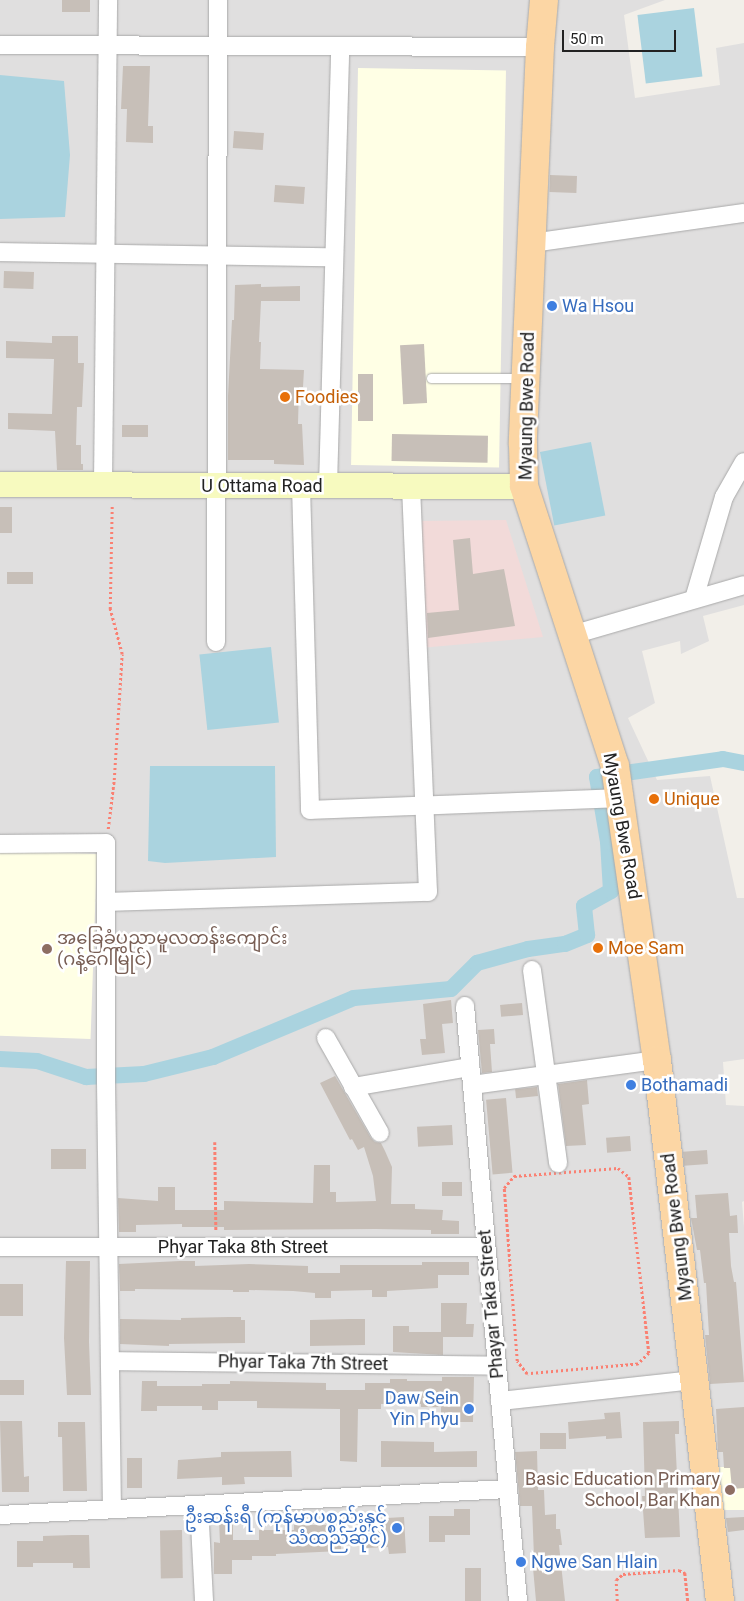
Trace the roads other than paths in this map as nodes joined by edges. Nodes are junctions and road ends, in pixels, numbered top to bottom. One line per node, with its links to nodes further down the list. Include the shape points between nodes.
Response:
1 (108, 0): 5 (street)
2 (218, 0): 6 (street)
3 (544, 0): 8 (main road, Myaung Bwe Road)
4 (0, 45): 5 (street)
5 (108, 45): 6 (street); 12 (street)
6 (218, 46): 7 (street); 13 (street)
7 (340, 46): 8 (street); 14 (street)
8 (540, 47): 10 (main road, Myaung Bwe Road)
9 (744, 213): 10 (street)
10 (532, 243): 16 (main road, Myaung Bwe Road)
11 (0, 252): 12 (street)
12 (105, 254): 13 (street); 19 (street)
13 (217, 255): 14 (street); 20 (street)
14 (334, 257): 22 (street)
15 (431, 378): 16 (lane)
16 (526, 378): 24 (main road, Myaung Bwe Road)
17 (744, 462): 26 (street, via 724,497)
18 (0, 484): 19 (street, U Ottama Road)
19 (108, 485): 20 (street, U Ottama Road)
20 (216, 486): 21 (street, U Ottama Road); 28 (street)
21 (302, 486): 22 (street, U Ottama Road); 30 (street, via 310,810)
22 (328, 486): 23 (street, U Ottama Road)
23 (411, 486): 24 (street, U Ottama Road); 30 (street)
24 (524, 486): 27 (main road, Myaung Bwe Road)
25 (744, 585): 26 (street)
26 (694, 599): 27 (street)
27 (572, 635): 29 (main road, Myaung Bwe Road)
28 (216, 642)
29 (610, 789): 30 (street); 36 (main road, Myaung Bwe Road)
30 (423, 806): 32 (street, via 428,892)
31 (0, 844): 32 (street, via 106,844)
32 (106, 902): 44 (street)
33 (532, 970): 38 (street)
34 (464, 1006): 37 (street, Phayar Taka Street)
35 (326, 1038): 40 (street)
36 (657, 1060): 38 (street); 48 (main road, Myaung Bwe Road)
37 (470, 1067): 39 (street, Phayar Taka Street); 40 (street)
38 (547, 1075): 39 (street); 42 (street)
39 (472, 1085): 45 (street, Phayar Taka Street)
40 (353, 1087): 41 (street)
41 (380, 1133)
42 (558, 1163)
43 (0, 1247): 44 (street, Phyar Taka 8th Street)
44 (109, 1247): 45 (street, Phyar Taka 8th Street); 46 (street)
45 (486, 1247): 47 (street, Phayar Taka Street)
46 (110, 1361): 47 (street, Phyar Taka 7th Street); 52 (street)
47 (496, 1366): 49 (street, Phayar Taka Street)
48 (694, 1380): 49 (street); 56 (main road, Myaung Bwe Road)
49 (500, 1402): 50 (street, Phayar Taka Street)
50 (508, 1489): 51 (street); 55 (street, Phayar Taka Street)
51 (199, 1505): 52 (street); 54 (street)
52 (112, 1509): 53 (street)
53 (0, 1514)
54 (204, 1601)
55 (518, 1601)
56 (720, 1601)

